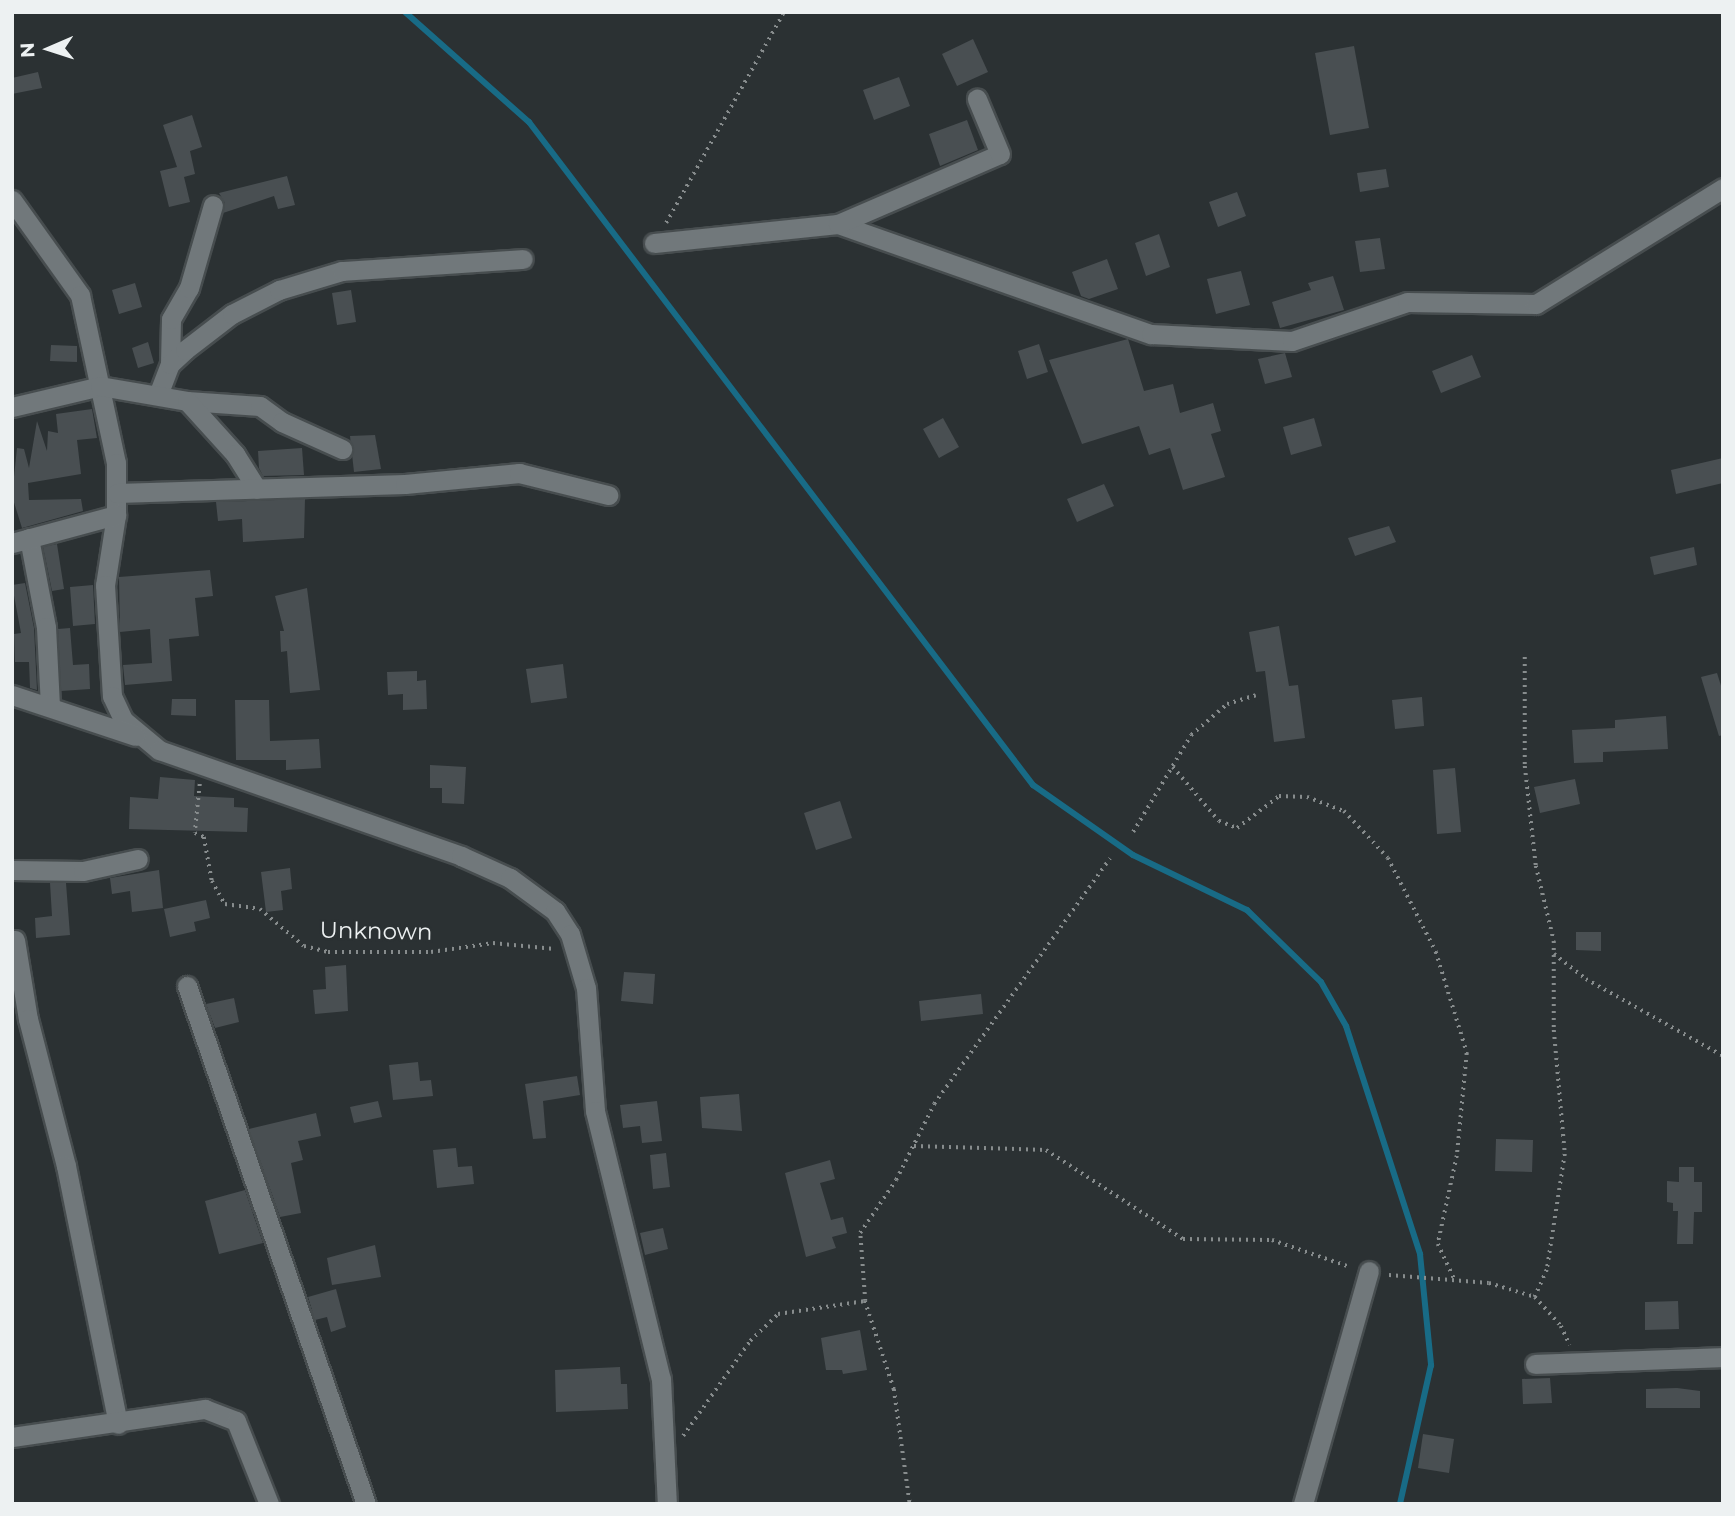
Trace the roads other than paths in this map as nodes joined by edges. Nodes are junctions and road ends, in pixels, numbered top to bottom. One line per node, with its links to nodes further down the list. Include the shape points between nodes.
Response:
1 (977, 99): 5 (street, via 1000,155)
2 (1723, 188): 5 (street, via 1536,304 1407,302 1292,341 1151,334)
3 (12, 200): 9 (street, via 80,295)
4 (213, 205): 8 (street, via 188,288 171,318)
5 (838, 224): 6 (street)
6 (654, 243)
7 (523, 259): 8 (street, via 329,275 279,290 232,314)
8 (170, 364): 10 (street)
9 (100, 386): 10 (street); 12 (street); 16 (street, via 116,463)
10 (158, 395): 11 (street)
11 (187, 401): 14 (street, via 260,406 282,422); 15 (street, via 235,454)
12 (20, 406): 13 (street)
13 (12, 417)
14 (342, 449)
15 (257, 489): 16 (street); 17 (street, via 519,474)
16 (117, 493): 18 (street)
17 (608, 495)
18 (116, 515): 19 (street); 22 (street, via 105,586 112,696 122,720)
19 (21, 540): 21 (street, via 46,627)
20 (12, 695): 21 (street)
21 (50, 706): 22 (street)
22 (142, 739): 34 (street, via 159,750 461,856 510,878 555,911 575,950 586,988 595,1111 661,1378)
23 (138, 859): 24 (street, via 83,871)
24 (12, 870)
25 (15, 940): 30 (street, via 28,1020 66,1166)
26 (187, 986): 33 (street)
27 (1369, 1271): 35 (street)
28 (1723, 1357): 29 (street)
29 (1535, 1364)
30 (118, 1424): 31 (street); 32 (street, via 205,1409 236,1421)
31 (12, 1437)
32 (269, 1504)
33 (366, 1504)
34 (667, 1504)
35 (1303, 1504)

